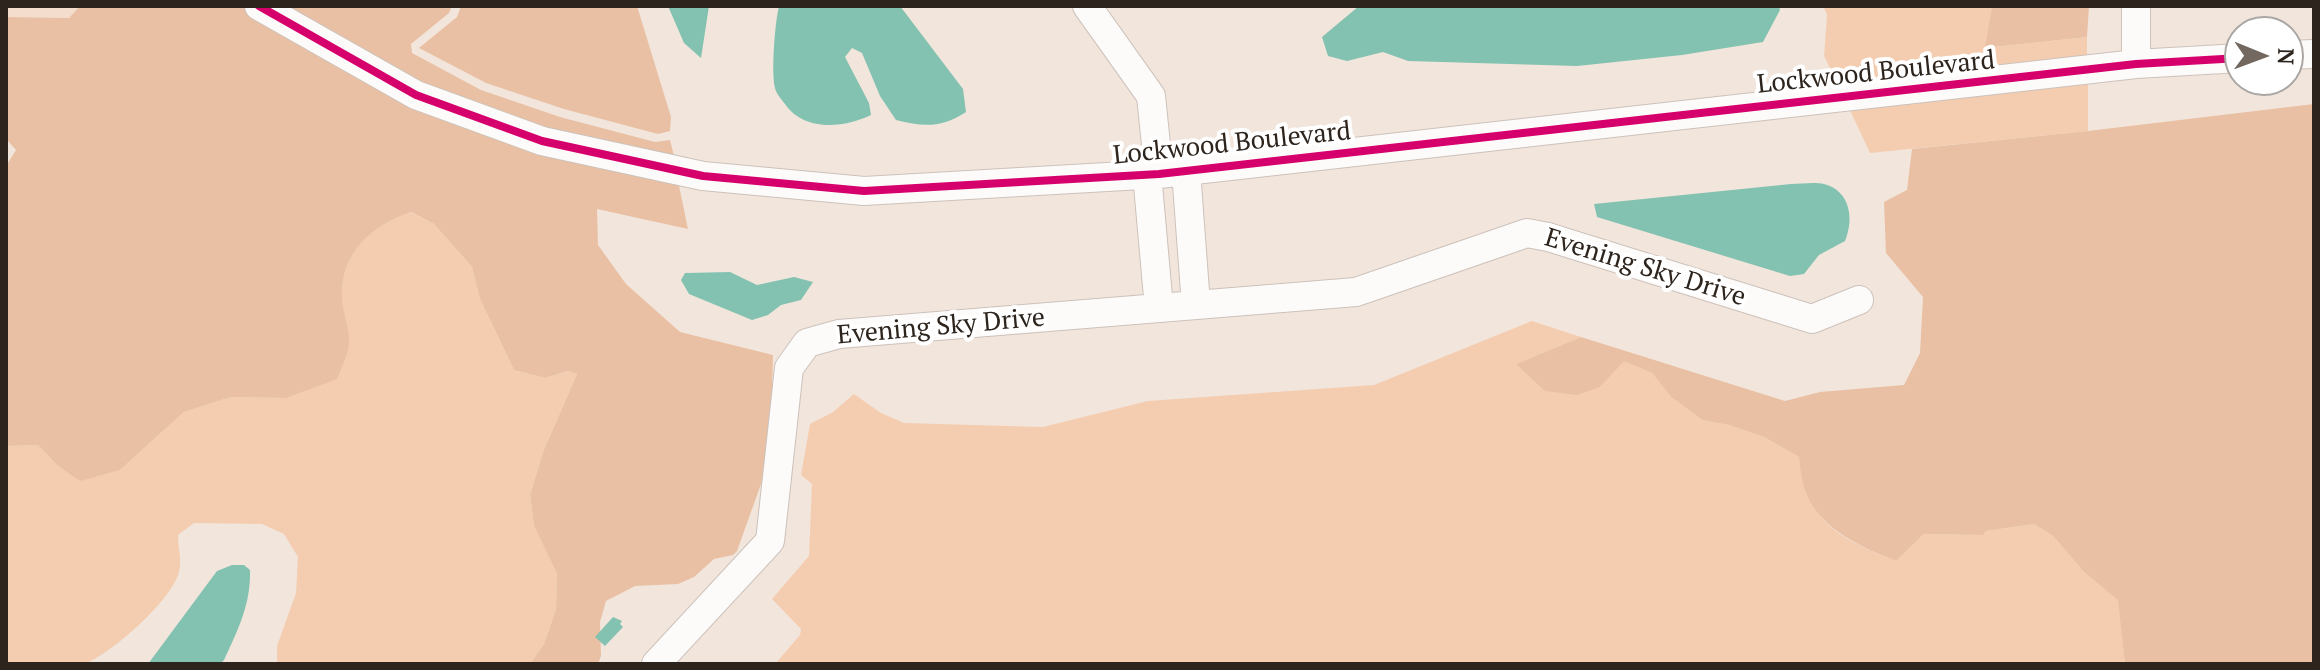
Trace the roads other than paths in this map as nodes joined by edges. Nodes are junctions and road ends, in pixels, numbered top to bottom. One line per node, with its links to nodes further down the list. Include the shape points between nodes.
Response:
1 (259, 6): 6 (street, Lockwood Boulevard, via 416,95 542,141 703,176 864,191)
2 (1087, 6): 6 (street, via 1151,96)
3 (2136, 6): 5 (street)
4 (2224, 59): 5 (street, Lockwood Boulevard)
5 (2136, 64): 6 (street, Lockwood Boulevard)
6 (1164, 173): 8 (street); 9 (street)
7 (1859, 300): 8 (street, Evening Sky Drive, via 1812,319 1527,233 1356,292)
8 (1196, 305): 9 (street, Evening Sky Drive)
9 (1159, 308): 10 (street, Evening Sky Drive, via 839,334 807,343 789,368 770,541)
10 (656, 664)

